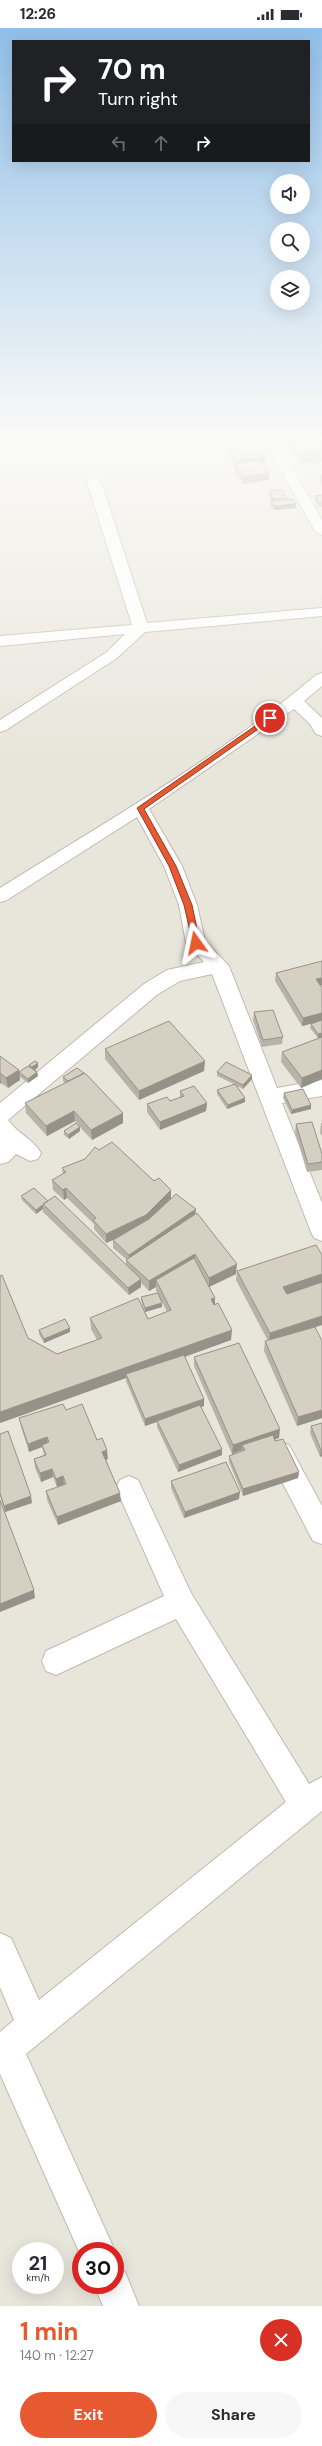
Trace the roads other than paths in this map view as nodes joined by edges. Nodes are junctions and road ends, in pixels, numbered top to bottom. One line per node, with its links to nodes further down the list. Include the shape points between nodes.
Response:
1 (115, 546): 3 (street)
2 (322, 612): 3 (street)
3 (142, 628): 4 (street); 7 (street, via 112,655)
4 (0, 641)
5 (322, 678): 6 (street)
6 (295, 701): 8 (street, via 317,722); 9 (street)
7 (0, 727)
8 (322, 731)
9 (140, 808): 10 (street); 11 (street, via 173,866 188,905 196,943)
10 (0, 896)
11 (219, 966): 13 (street); 14 (street, via 174,975 151,989)
12 (322, 1088): 13 (street)
13 (270, 1097): 18 (street)
14 (0, 1115)
15 (4, 1131): 16 (street); 17 (street, via 10,1139 7,1151)
16 (30, 1153)
17 (0, 1156)
18 (322, 1232)
19 (268, 1431): 21 (street)
20 (129, 1488): 22 (street)
21 (322, 1532)
22 (180, 1602): 23 (street); 24 (street)
23 (56, 1661)
24 (314, 1799): 26 (street)
25 (0, 1949): 26 (street)
26 (33, 2026): 27 (street)
27 (3, 2051): 28 (street)
28 (92, 2242)
29 (116, 2294): 30 (street)
30 (121, 2306)

